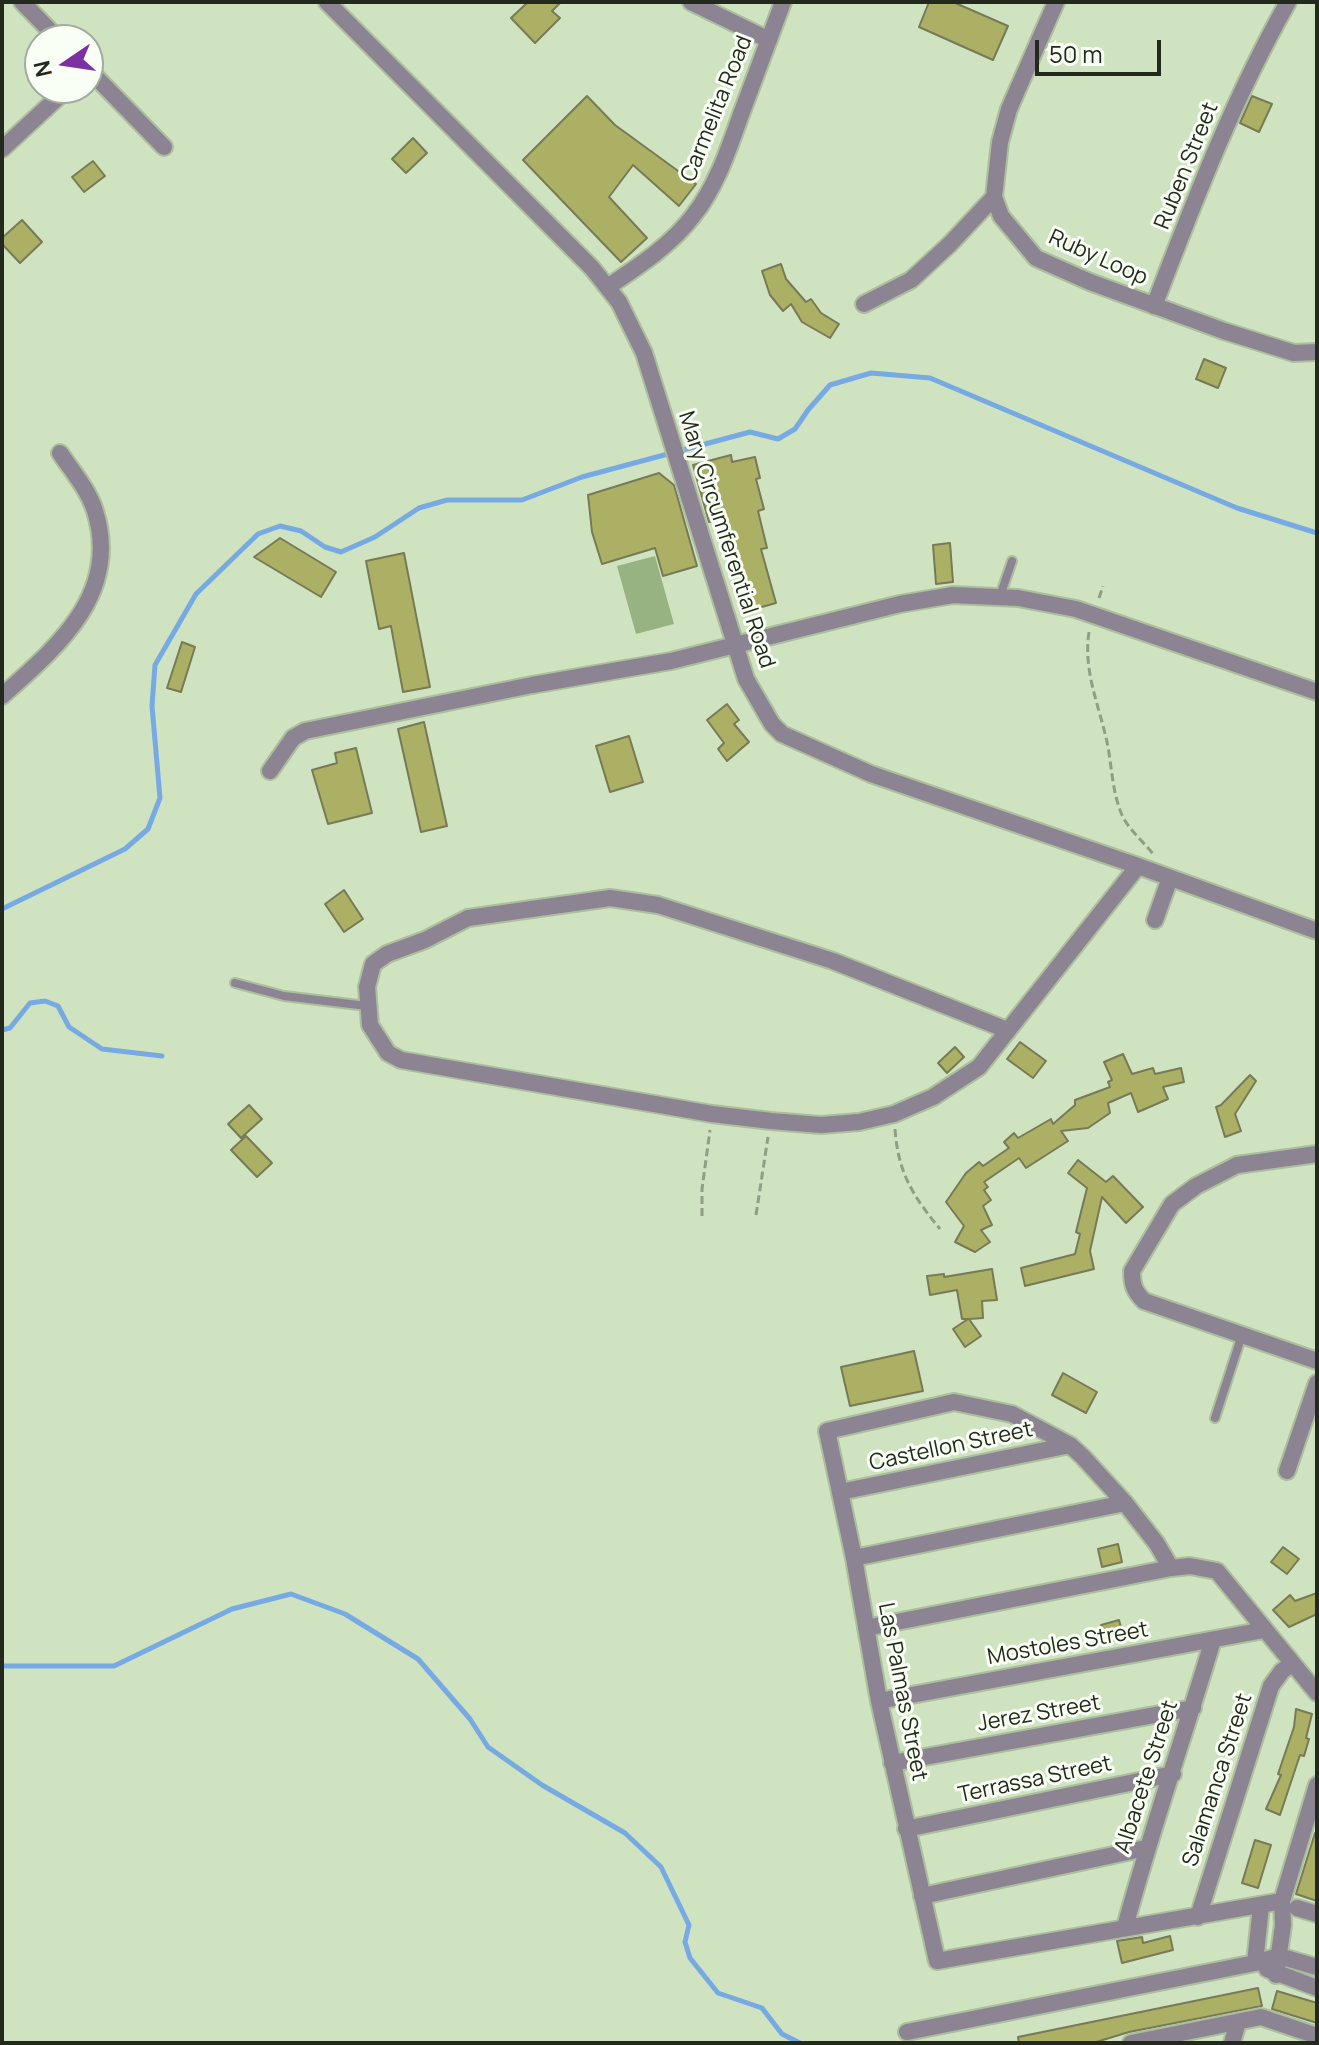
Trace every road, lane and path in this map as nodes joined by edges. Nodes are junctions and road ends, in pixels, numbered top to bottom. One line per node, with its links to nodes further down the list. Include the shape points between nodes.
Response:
1 (22, 2): 7 (street)
2 (327, 2): 14 (street, Mary Circumferential Road)
3 (691, 2): 8 (street)
4 (783, 2): 8 (street, Carmelita Road)
5 (1056, 2): 13 (street, via 1009,109)
6 (1288, 2): 16 (street, Ruben Street, via 1212,157)
7 (43, 24)
8 (769, 40): 14 (street, Carmelita Road, via 708,193 670,239)
9 (104, 86): 11 (street)
10 (51, 104): 12 (street)
11 (164, 147)
12 (2, 149)
13 (994, 197): 15 (street, via 911,280); 16 (street, Ruby Loop, via 1001,216 1036,258)
14 (609, 286): 22 (street, Mary Circumferential Road, via 644,353)
15 (864, 304)
16 (1154, 306): 17 (street, Ruby Loop, via 1294,353)
17 (1317, 352)
18 (60, 453): 24 (street, via 94,509 100,551 97,574 85,609 67,635)
19 (1012, 561): 20 (lane)
20 (1000, 597): 21 (street); 22 (street, via 953,595 913,602)
21 (1094, 615): 23 (street); 27 (path, via 1088,663 1116,794 1127,824)
22 (734, 645): 25 (street, via 305,731 293,738); 26 (street, Mary Circumferential Road, via 765,713 793,741 871,774)
23 (1317, 692)
24 (2, 696)
25 (270, 771)
26 (1138, 866): 27 (street, Mary Circumferential Road); 32 (street)
27 (1164, 875): 28 (street); 29 (street, Mary Circumferential Road)
28 (1155, 920)
29 (1317, 931)
30 (235, 983): 31 (lane, via 284,996)
31 (367, 1006): 32 (street, via 373,964 468,918 610,898 658,905 833,961); 33 (street, via 370,1025 388,1053 401,1060)
32 (1007, 1030): 34 (street, via 979,1067)
33 (712, 1114): 35 (street); 38 (path)
34 (894, 1114): 35 (street, via 821,1125); 39 (path, via 900,1168)
35 (771, 1121): 37 (path)
36 (1317, 1154): 40 (street, via 1237,1165 1196,1186 1172,1204 1132,1271 1134,1290 1144,1301)
37 (756, 1215)
38 (702, 1216)
39 (940, 1229)
40 (1242, 1335): 41 (street); 43 (lane)
41 (1317, 1361)
42 (1317, 1383): 45 (street)
43 (1215, 1418)
44 (1070, 1445): 46 (street, Castellon Street); 46 (street, Las Palmas Street, via 1012,1414 954,1402 827,1431); 47 (street)
45 (1287, 1471)
46 (840, 1492): 48 (street, Las Palmas Street)
47 (1125, 1503): 48 (street); 49 (street)
48 (854, 1558): 50 (street, Las Palmas Street)
49 (1171, 1568): 50 (street); 51 (street, via 1217,1571)
50 (866, 1628): 55 (street, Las Palmas Street)
51 (1264, 1630): 52 (street, Mostoles Street); 53 (street)
52 (1213, 1640): 55 (street, Mostoles Street); 56 (street, Albacete Street)
53 (1292, 1664): 54 (street); 67 (street, Salamanca Street, via 1271,1686)
54 (1317, 1693)
55 (879, 1701): 57 (street, Las Palmas Street)
56 (1193, 1708): 57 (street, Jerez Street); 58 (street, Albacete Street)
57 (892, 1763): 60 (street, Las Palmas Street)
58 (1173, 1774): 60 (street, Terrassa Street); 62 (street, Albacete Street)
59 (1317, 1785): 61 (street)
60 (906, 1829): 63 (street, Las Palmas Street)
61 (1310, 1839): 64 (street)
62 (1146, 1848): 63 (street); 68 (street, Albacete Street)
63 (922, 1896): 68 (street, Las Palmas Street, via 937,1961)
64 (1289, 1904): 65 (street); 66 (street); 69 (street)
65 (1261, 1906): 67 (street); 70 (street)
66 (1317, 1914)
67 (1198, 1917): 68 (street)
68 (1125, 1927)
69 (1279, 1956): 70 (street); 71 (street); 72 (street)
70 (1255, 1963): 72 (street); 75 (street)
71 (1317, 1967)
72 (1276, 1975): 73 (street)
73 (1317, 1988)
74 (1238, 2022): 76 (street, via 1261,2017); 77 (street); 78 (street)
75 (907, 2032)
76 (1314, 2038)
77 (1131, 2043)
78 (1232, 2043)

